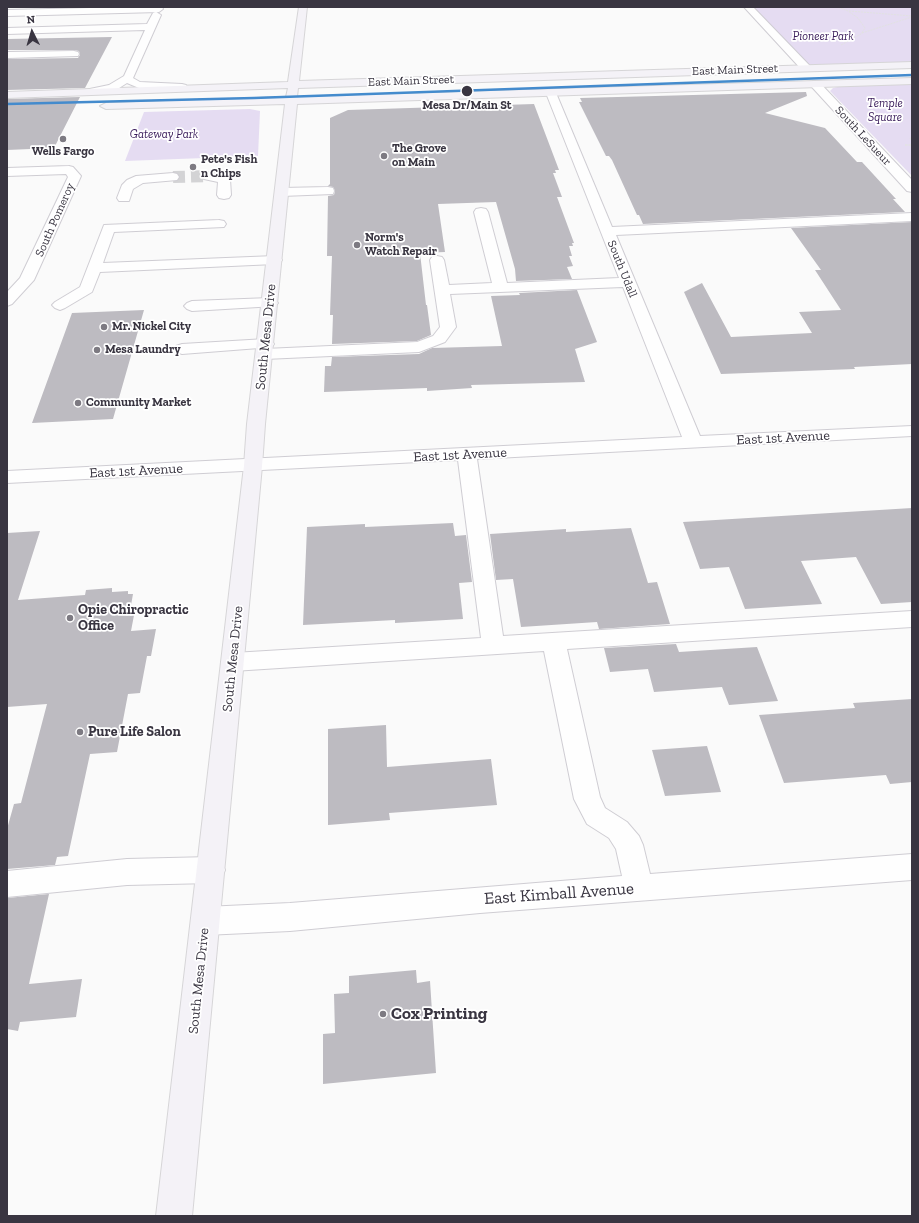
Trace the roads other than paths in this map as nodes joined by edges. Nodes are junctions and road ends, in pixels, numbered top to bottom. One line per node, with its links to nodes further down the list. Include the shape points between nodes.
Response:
1 (303, 7): 13 (main road, South Mesa Drive)
2 (748, 7): 10 (street)
3 (160, 8): 4 (street); 5 (street)
4 (7, 13)
5 (151, 27): 6 (street); 11 (street)
6 (7, 31)
7 (74, 54): 8 (street)
8 (7, 55)
9 (912, 65): 10 (main road, East Main Street)
10 (806, 68): 13 (main road, East Main Street)
11 (128, 78): 15 (street, via 134,84 147,87); 16 (street, via 112,88)
12 (912, 81): 14 (main road, East Main Street)
13 (294, 84): 15 (main road, East Main Street); 19 (main road, South Mesa Drive)
14 (815, 84): 17 (main road, East Main Street); 24 (street, South LeSueur)
15 (199, 87): 16 (main road, East Main Street)
16 (89, 92): 18 (main road, East Main Street)
17 (551, 93): 19 (main road, East Main Street); 32 (street, South Udall)
18 (7, 95)
19 (291, 102): 20 (main road, East Main Street); 26 (main road, South Mesa Drive)
20 (93, 107)
21 (7, 172): 39 (street, South Pomeroy, via 69,170 75,176 27,280)
22 (208, 176): 27 (street, via 224,179)
23 (173, 177): 28 (street, via 140,179 127,188)
24 (912, 188)
25 (328, 191): 26 (street)
26 (282, 192): 33 (main road, South Mesa Drive)
27 (224, 195)
28 (124, 198)
29 (481, 212): 37 (street)
30 (912, 217): 32 (street)
31 (219, 224): 35 (street, via 109,228)
32 (607, 231): 36 (street, South Udall)
33 (275, 260): 35 (street); 40 (main road, South Mesa Drive)
34 (437, 260): 38 (street)
35 (94, 268): 41 (street, via 88,289)
36 (628, 282): 37 (street); 46 (street, South Udall)
37 (501, 288): 38 (street)
38 (442, 290): 44 (street, via 448,327 439,339 419,347)
39 (7, 301)
40 (270, 303): 42 (street); 44 (main road, South Mesa Drive)
41 (60, 304)
42 (192, 306)
43 (182, 349): 44 (street)
44 (265, 349): 48 (main road, South Mesa Drive)
45 (912, 431): 46 (street, East 1st Avenue)
46 (694, 443): 47 (street, East 1st Avenue)
47 (467, 455): 48 (street, East 1st Avenue); 52 (street)
48 (253, 466): 49 (street, East 1st Avenue); 53 (main road, South Mesa Drive)
49 (7, 477)
50 (912, 619): 51 (street)
51 (554, 642): 52 (street); 57 (street, via 587,799 596,816 618,830 629,845)
52 (493, 645): 53 (street)
53 (232, 662): 55 (main road, South Mesa Drive)
54 (912, 867): 57 (street, East Kimball Avenue)
55 (211, 870): 56 (street, via 127,872); 58 (main road, South Mesa Drive)
56 (7, 884)
57 (639, 888): 58 (street, East Kimball Avenue, via 290,917)
58 (205, 920): 59 (main road, South Mesa Drive)
59 (174, 1216)

